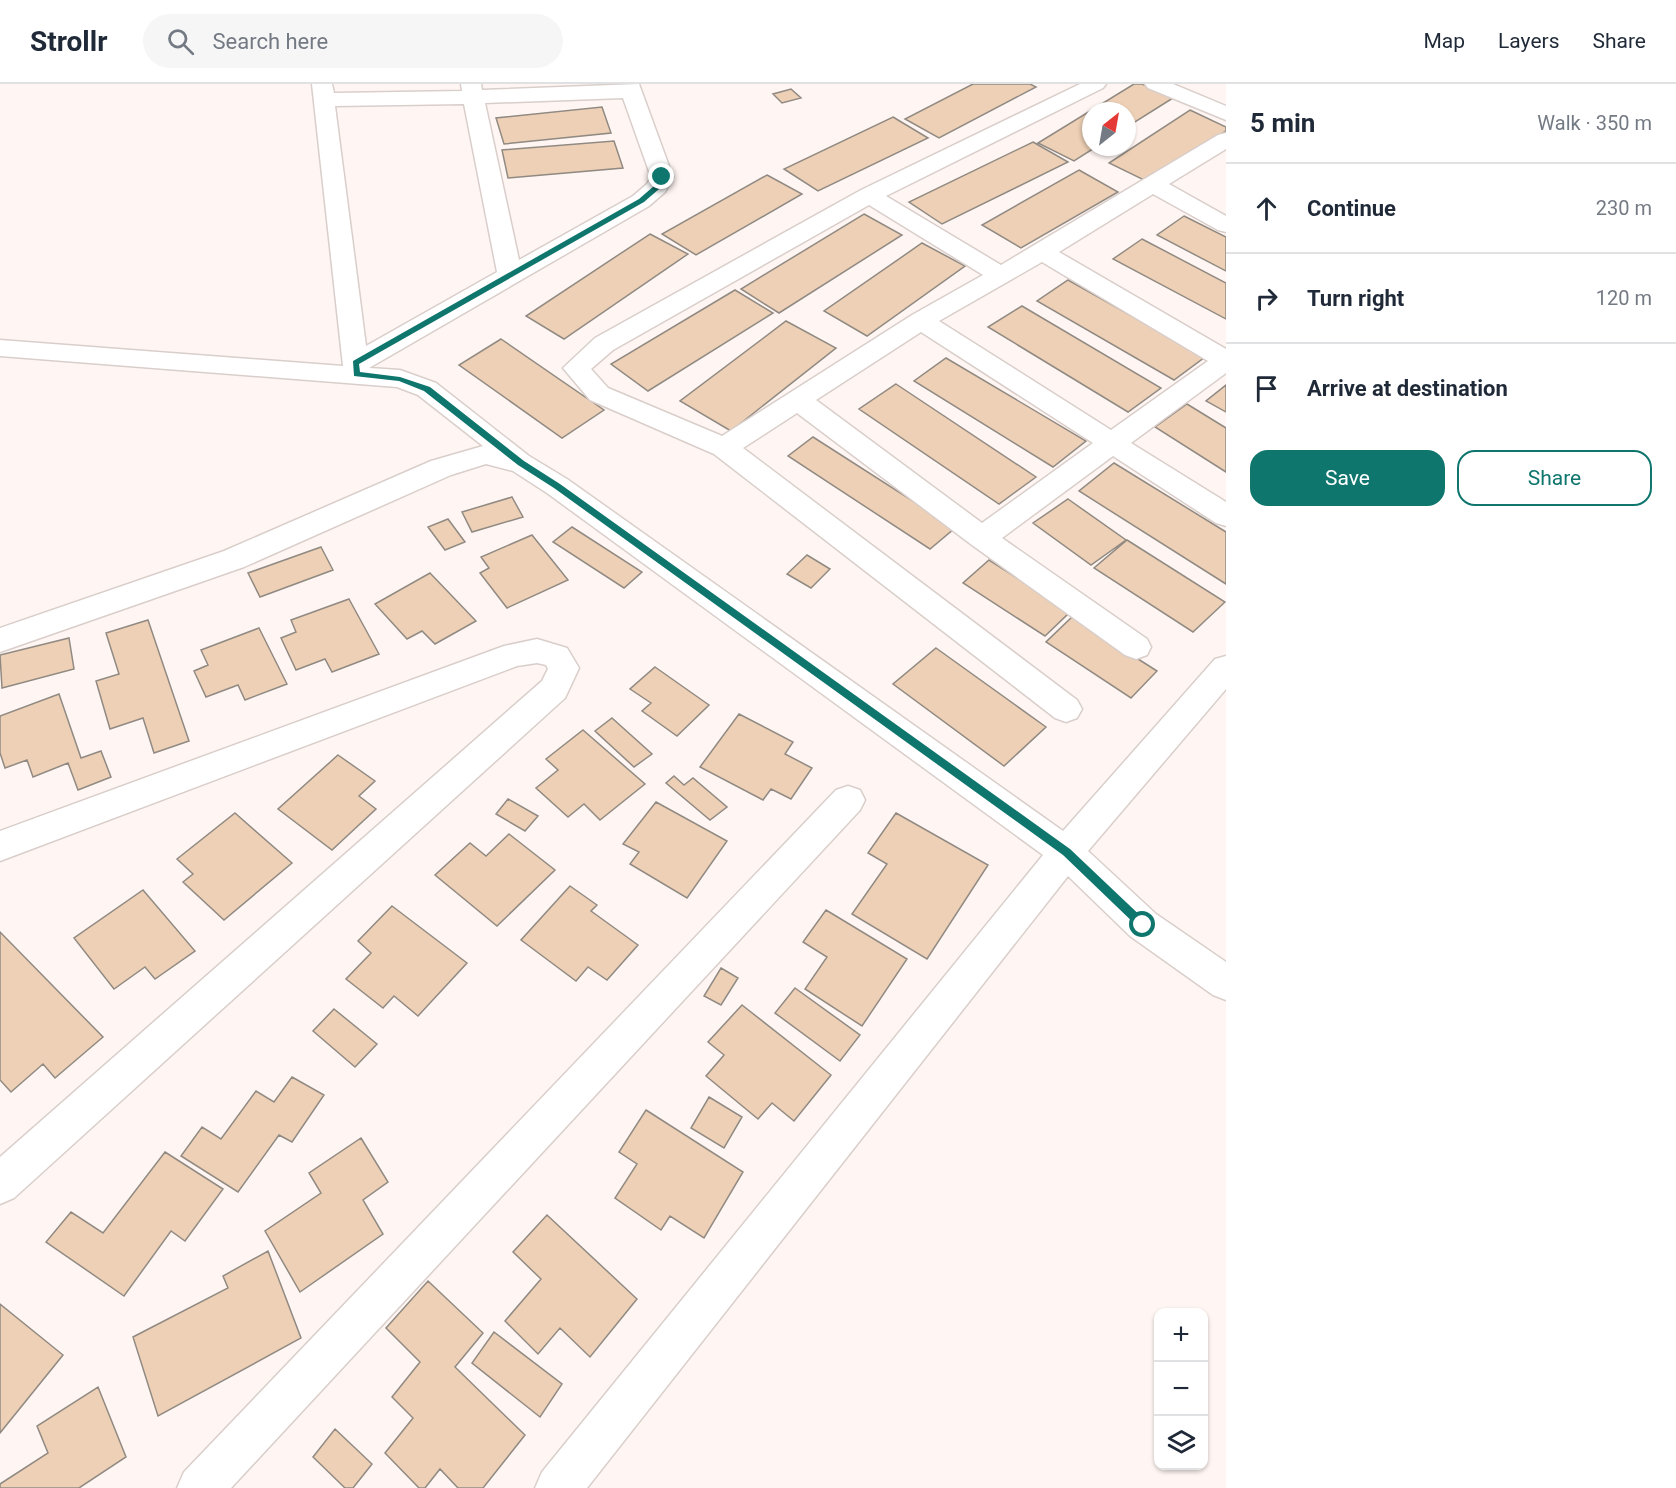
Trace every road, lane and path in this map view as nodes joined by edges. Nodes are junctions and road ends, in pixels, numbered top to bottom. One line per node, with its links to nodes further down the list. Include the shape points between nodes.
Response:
1 (1096, 84): 9 (street)
2 (1155, 84): 6 (street)
3 (630, 88): 4 (street); 12 (street, via 662,177 657,187 641,201)
4 (472, 90): 5 (street); 12 (street)
5 (323, 92): 17 (street)
6 (1226, 114)
7 (1226, 140): 8 (street)
8 (1153, 185): 10 (street); 11 (street)
9 (869, 195): 13 (street); 20 (street, via 604,344 576,368 599,394)
10 (1226, 225)
11 (1042, 252): 13 (street); 16 (street)
12 (510, 276): 17 (street)
13 (1001, 276): 14 (street)
14 (921, 321): 18 (street); 19 (street)
15 (0, 348): 17 (street)
16 (1226, 360): 19 (street)
17 (356, 368): 21 (street, via 427,389)
18 (798, 400): 20 (street); 23 (street)
19 (1110, 442): 22 (street); 23 (street)
20 (724, 447): 27 (street)
21 (521, 463): 24 (street, via 486,455 441,468 234,559); 30 (street)
22 (1226, 516)
23 (982, 538): 25 (street)
24 (0, 640)
25 (1136, 647)
26 (1226, 669): 30 (street)
27 (1066, 709)
28 (848, 800): 33 (street)
29 (0, 846): 32 (street, via 515,654 537,651 556,656 564,668 554,689)
30 (1066, 852): 31 (street, via 1143,925); 34 (street)
31 (1226, 983)
32 (0, 1184)
33 (200, 1488)
34 (558, 1488)

